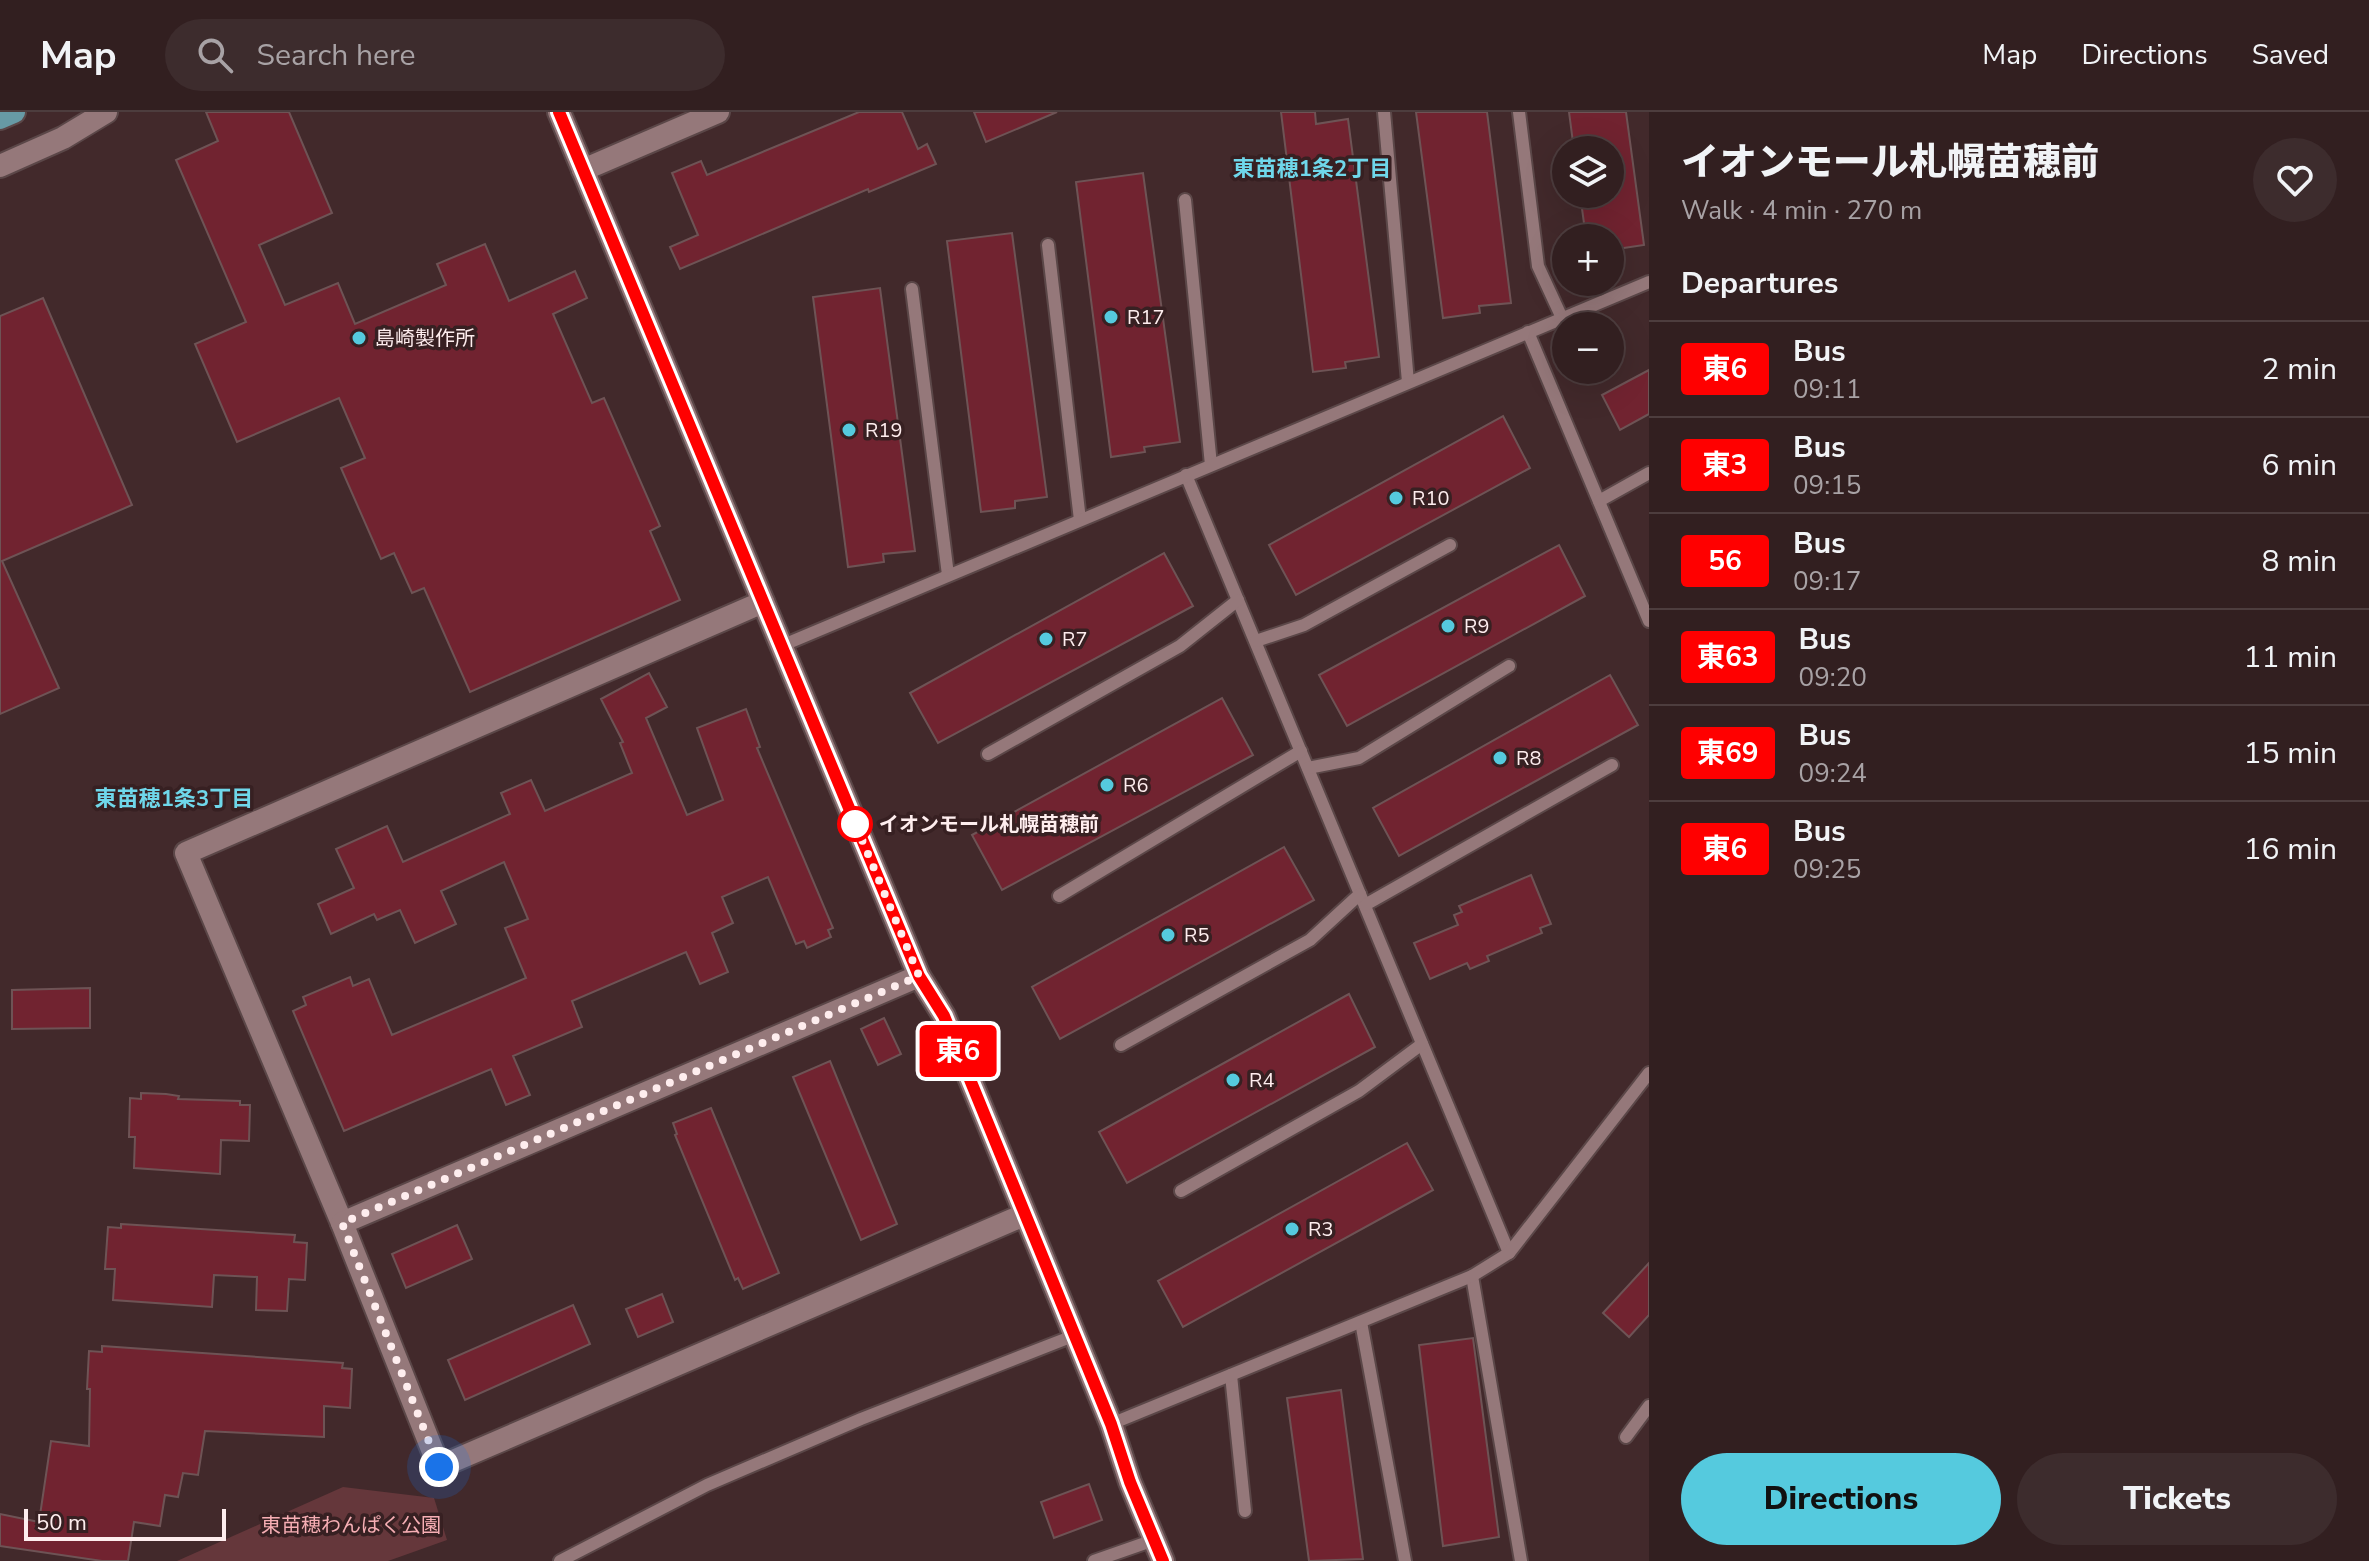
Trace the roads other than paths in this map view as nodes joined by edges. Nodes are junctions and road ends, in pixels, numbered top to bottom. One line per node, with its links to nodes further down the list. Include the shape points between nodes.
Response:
1 (14, 112): 7 (main road)
2 (106, 112): 8 (street)
3 (559, 112): 9 (street)
4 (718, 112): 9 (street)
5 (1384, 112): 18 (lane)
6 (1519, 112): 14 (lane, via 1538,266)
7 (0, 118)
8 (0, 166)
9 (583, 170): 27 (street)
10 (1185, 200): 19 (lane)
11 (1048, 245): 23 (lane)
12 (1649, 282): 15 (lane)
13 (912, 289): 25 (lane)
14 (1559, 312)
15 (1576, 312)
16 (1552, 322): 17 (lane)
17 (1528, 332): 18 (lane); 22 (lane)
18 (1408, 382): 19 (lane)
19 (1211, 465): 21 (lane)
20 (1649, 473): 22 (lane)
21 (1186, 475): 23 (lane); 26 (lane)
22 (1599, 501): 28 (lane)
23 (1080, 520): 25 (lane)
24 (1450, 545): 29 (lane, via 1304,625)
25 (948, 575): 30 (lane)
26 (1238, 600): 29 (lane); 33 (lane, via 1180,646)
27 (763, 602): 30 (street); 44 (street, via 186,853)
28 (1649, 621)
29 (1256, 641): 32 (lane)
30 (781, 646): 38 (street)
31 (1509, 666): 35 (lane, via 1359,758)
32 (1301, 751): 35 (lane); 36 (lane)
33 (988, 754)
34 (1612, 765): 37 (lane)
35 (1308, 768): 37 (lane)
36 (1059, 896)
37 (1362, 899): 39 (lane); 40 (lane, via 1310,940)
38 (919, 976): 43 (street, via 944,1016); 44 (street)
39 (1422, 1044): 42 (lane, via 1359,1091); 45 (lane)
40 (1121, 1045)
41 (1649, 1073): 45 (lane)
42 (1181, 1191)
43 (1024, 1215): 44 (street, via 439,1467); 48 (street)
44 (342, 1223)
45 (1509, 1253): 46 (lane)
46 (1472, 1276): 47 (lane); 59 (lane)
47 (1361, 1322): 49 (lane); 58 (lane)
48 (1073, 1336): 51 (street); 55 (lane, via 707,1485)
49 (1231, 1375): 51 (lane); 53 (lane)
50 (1649, 1406): 52 (lane)
51 (1111, 1424): 54 (street)
52 (1626, 1437)
53 (1245, 1511)
54 (1154, 1540): 56 (lane); 57 (street)
55 (560, 1561)
56 (1094, 1561)
57 (1163, 1561)
58 (1405, 1561)
59 (1521, 1561)

